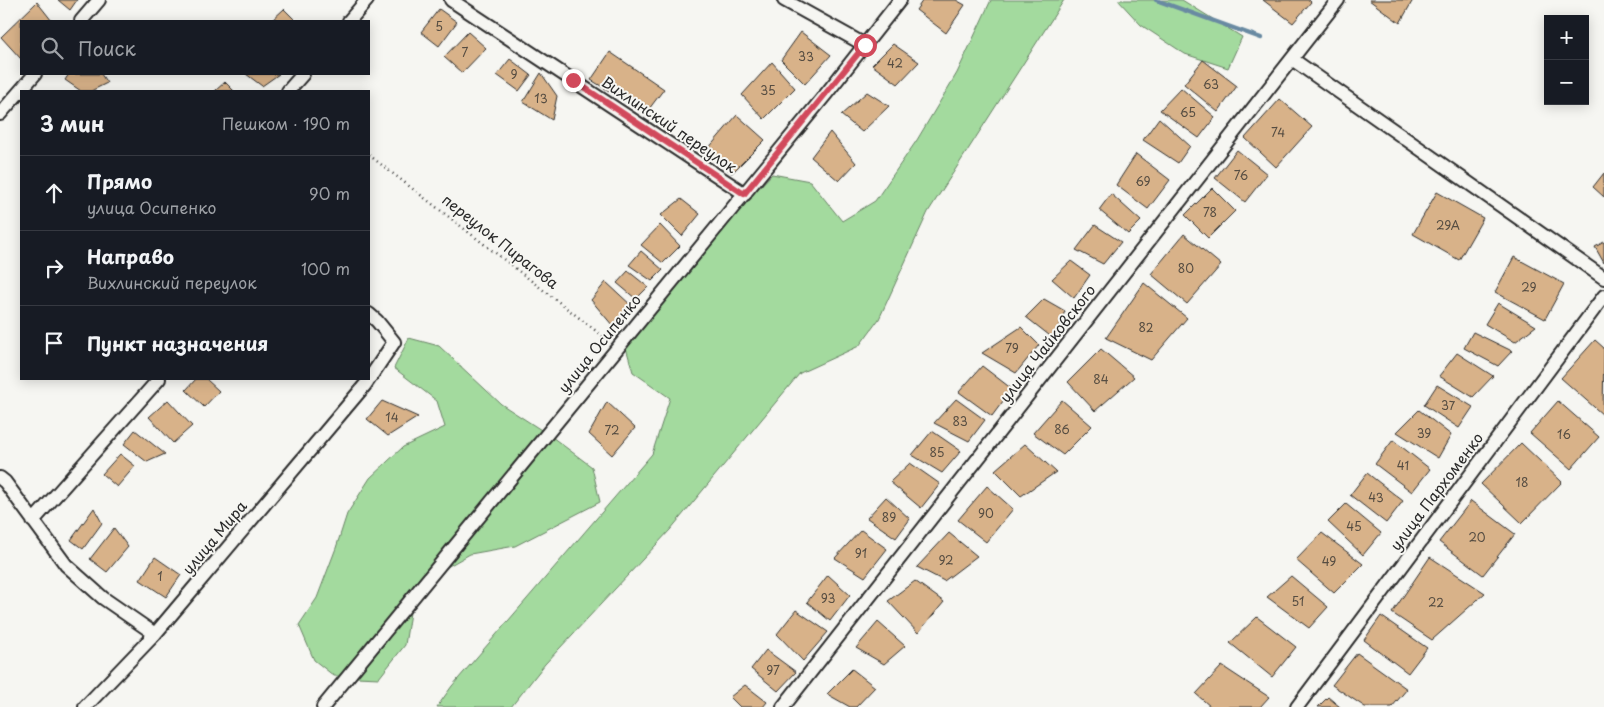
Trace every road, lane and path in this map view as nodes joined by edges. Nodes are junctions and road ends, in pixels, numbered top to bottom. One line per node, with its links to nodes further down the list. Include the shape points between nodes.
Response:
1 (99, 0): 7 (street)
2 (367, 0): 8 (street)
3 (451, 0): 18 (street, Вихлинский переулок)
4 (784, 0): 9 (street)
5 (900, 0): 9 (street, улица Осипенко)
6 (1338, 0): 10 (street, улица Чайковского)
7 (82, 20)
8 (349, 20)
9 (865, 45): 18 (street, улица Осипенко)
10 (1292, 60): 19 (street); 31 (street, улица Чайковского)
11 (34, 75): 13 (street)
12 (302, 75): 14 (street)
13 (21, 90)
14 (289, 90)
15 (20, 91): 16 (street)
16 (0, 114)
17 (370, 156): 22 (path, переулок Пирагова)
18 (744, 194): 22 (street, улица Осипенко)
19 (1604, 278)
20 (1604, 296): 32 (street, улица Пархоменко)
21 (370, 315): 23 (street, улица Мира, via 394,342)
22 (617, 347): 30 (street, улица Осипенко)
23 (370, 378)
24 (158, 380): 27 (street)
25 (368, 380): 28 (street, улица Мира)
26 (0, 478): 27 (street)
27 (33, 521): 28 (street, via 66,565 103,598)
28 (156, 634): 29 (street, улица Мира)
29 (85, 707)
30 (323, 707)
31 (783, 707)
32 (1297, 707)

